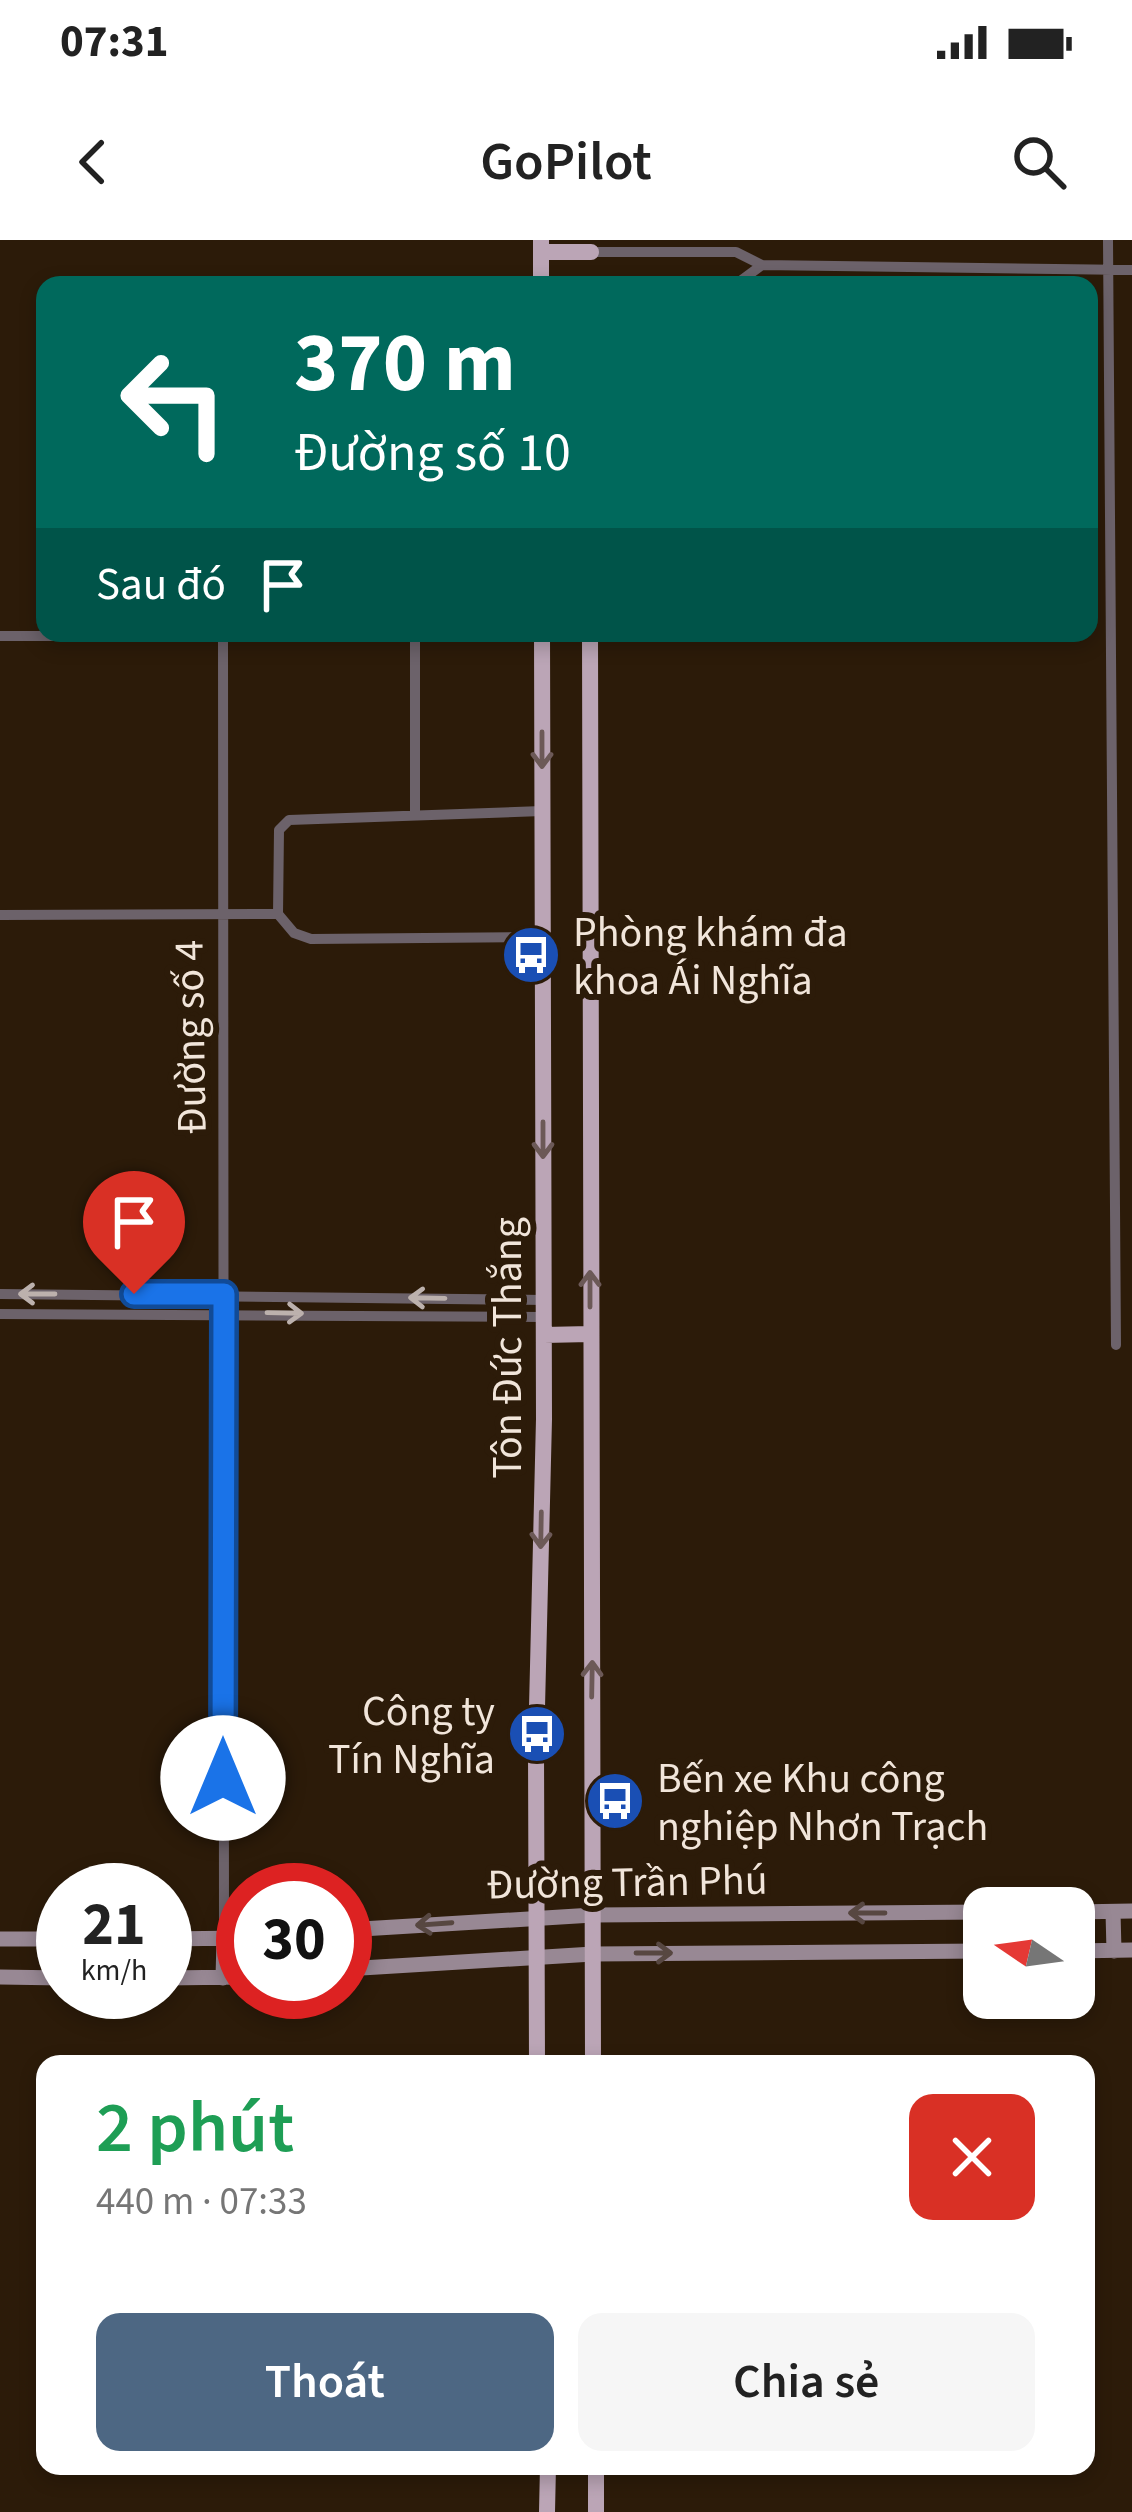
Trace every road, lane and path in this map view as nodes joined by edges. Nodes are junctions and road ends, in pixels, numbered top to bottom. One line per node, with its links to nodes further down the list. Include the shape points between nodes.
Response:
1 (1108, 240): 5 (street)
2 (541, 246): 3 (main road)
3 (591, 246): 4 (street, via 736,252); 7 (main road)
4 (762, 265): 5 (street); 8 (street)
5 (1108, 270): 6 (street); 27 (street)
6 (1132, 270)
7 (590, 276)
8 (747, 276)
9 (0, 636): 10 (street)
10 (36, 636)
11 (223, 642): 19 (street, Đường số 4)
12 (415, 642): 16 (street)
13 (542, 642): 15 (main road, Tôn Đức Thắng, one-way to 15)
14 (590, 642): 26 (main road, Tôn Đức Thắng, one-way to 14)
15 (542, 811): 16 (street); 20 (main road, Tôn Đức Thắng)
16 (415, 813): 17 (street, via 282,823)
17 (278, 914): 19 (street); 20 (street, via 311,940)
18 (0, 915): 19 (street)
19 (220, 915): 22 (street, Đường số 4)
20 (542, 937): 25 (main road, Tôn Đức Thắng, one-way to 25)
21 (0, 1294): 22 (street, one-way to 21)
22 (224, 1294): 23 (street, Đường số 4); 25 (street, one-way to 22)
23 (224, 1313): 24 (street); 25 (street, one-way to 25); 28 (street, Đường số 4)
24 (0, 1314)
25 (544, 1317): 26 (main road); 34 (main road, Tôn Đức Thắng, one-way to 34)
26 (590, 1334): 33 (main road, Tôn Đức Thắng, one-way to 26)
27 (1116, 1346)
28 (224, 1863)
29 (963, 1912): 33 (main road, Đường Trần Phú, one-way to 33)
30 (1095, 1912): 31 (main road)
31 (1114, 1912): 32 (main road); 40 (main road)
32 (1132, 1912)
33 (593, 1916): 34 (main road, Đường Trần Phú); 42 (main road, Tôn Đức Thắng)
34 (537, 1917): 35 (main road, Đường Trần Phú, one-way to 35); 43 (main road, Tôn Đức Thắng)
35 (372, 1928)
36 (0, 1939): 37 (main road)
37 (36, 1939)
38 (963, 1951): 42 (main road, Đường Trần Phú, one-way to 38)
39 (1095, 1951): 40 (main road)
40 (1114, 1951): 41 (main road)
41 (1132, 1951)
42 (593, 1954): 43 (main road, Đường Trần Phú); 48 (main road, Tôn Đức Thắng)
43 (537, 1956): 44 (main road, Đường Trần Phú); 47 (main road, Tôn Đức Thắng)
44 (372, 1967)
45 (0, 1977): 46 (main road)
46 (36, 1978)
47 (537, 2055)
48 (593, 2055)
49 (548, 2475): 51 (main road)
50 (596, 2475): 52 (main road)
51 (548, 2512)
52 (596, 2512)

